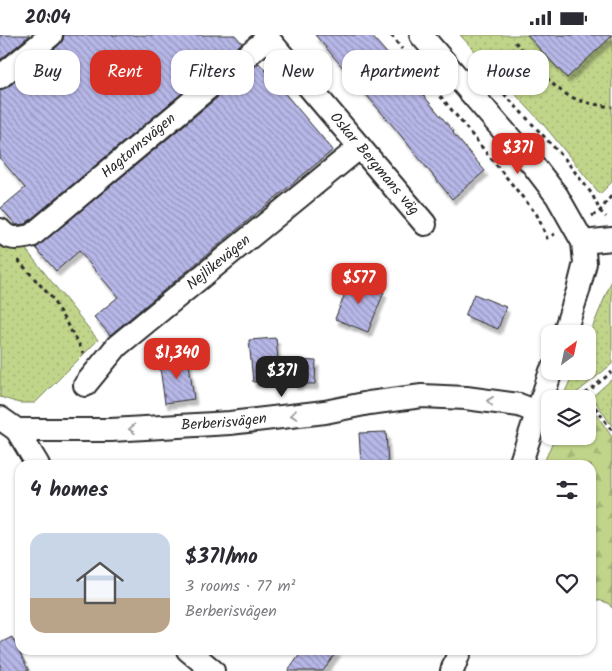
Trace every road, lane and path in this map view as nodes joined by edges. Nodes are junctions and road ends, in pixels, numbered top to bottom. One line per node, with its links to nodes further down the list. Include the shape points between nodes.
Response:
1 (51, 35): 5 (street)
2 (421, 35): 14 (street, via 534,166)
3 (267, 37): 8 (street, Oskar Bergmans väg); 13 (street, Hagtornsvägen, via 31,235)
4 (515, 42): 7 (path, via 564,93 594,105)
5 (0, 77)
6 (505, 95): 10 (path, via 565,159 592,194)
7 (612, 107)
8 (360, 147): 11 (street, Oskar Bergmans väg); 17 (street, Nejlikevägen, via 117,346)
9 (612, 195): 10 (path)
10 (600, 211): 12 (path)
11 (425, 224)
12 (610, 229): 14 (street)
13 (5, 234): 17 (path, via 18,260 51,297)
14 (583, 242): 15 (street, via 585,263)
15 (567, 325)
16 (612, 372): 19 (path)
17 (90, 379)
18 (548, 380): 21 (street)
19 (591, 390)
20 (596, 408): 23 (path)
21 (537, 412): 22 (street, Berberisvägen, one-way to 22, via 520,405 422,396 230,423 111,430); 25 (street)
22 (9, 424): 24 (street)
23 (612, 431)
24 (34, 460)
25 (522, 460)
26 (194, 655): 28 (street)
27 (458, 655): 29 (street)
28 (213, 671)
29 (452, 671)

